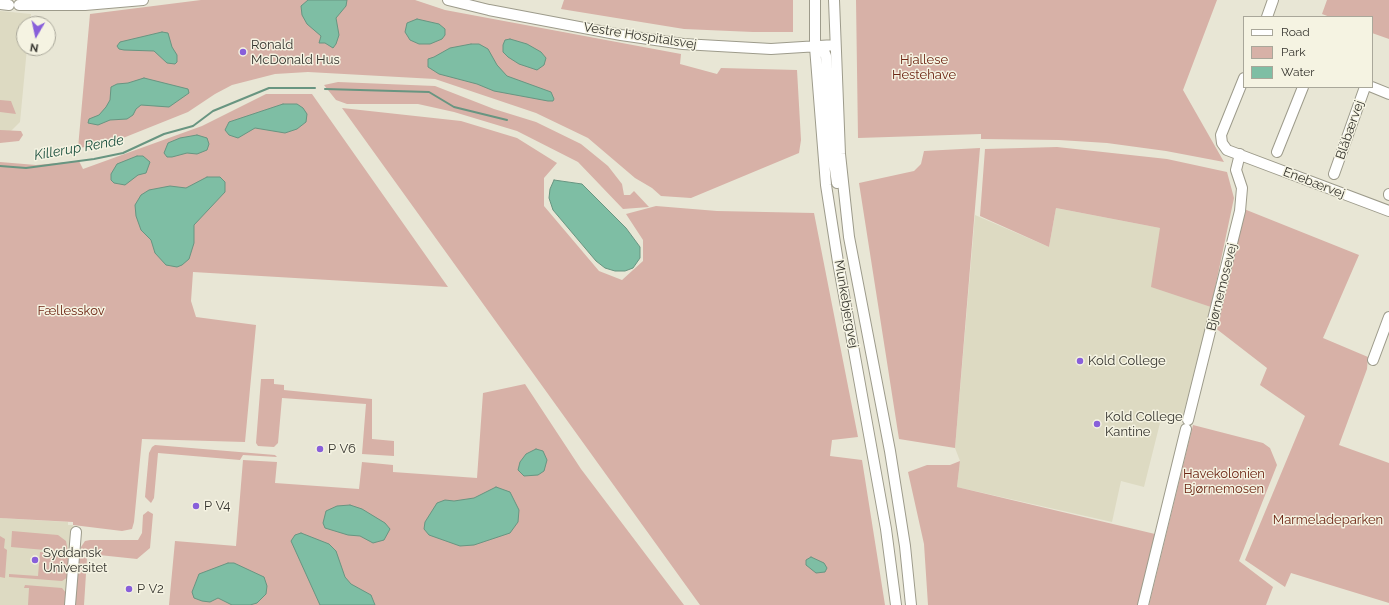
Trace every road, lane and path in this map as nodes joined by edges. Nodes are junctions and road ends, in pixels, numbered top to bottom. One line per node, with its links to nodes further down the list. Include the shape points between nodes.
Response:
1 (143, 0): 6 (street, via 85,5)
2 (448, 0): 9 (street, Vestre Hospitalsvej, via 605,32 684,44 764,49)
3 (815, 0): 9 (street, Munkebjergvej)
4 (834, 0): 8 (street, Munkebjergvej)
5 (1273, 0): 7 (street)
6 (9, 5)
7 (1267, 16)
8 (835, 45): 9 (street, Vestre Hospitalsvej); 19 (street, Munkebjergvej, via 840,154)
9 (815, 47): 19 (street, via 826,56 830,135 846,251); 24 (street, Munkebjergvej, via 826,184 886,529)
10 (1243, 81): 16 (street, Enebærvej, via 1222,135 1222,143 1227,150)
11 (1373, 87): 14 (street, Blåbærvej)
12 (1303, 88): 15 (street)
13 (1365, 88): 17 (street, Blåbærvej)
14 (1389, 94)
15 (1277, 152)
16 (1240, 154): 18 (street, Enebærvej); 26 (street, Bjørnemosevej, via 1236,170 1242,188 1240,211)
17 (1334, 174)
18 (1389, 211)
19 (854, 267): 25 (street, Munkebjergvej, via 890,451 905,546)
20 (1389, 317): 21 (street)
21 (1373, 360)
22 (76, 532): 23 (street)
23 (70, 605)
24 (896, 605)
25 (911, 605)
26 (1143, 605)

